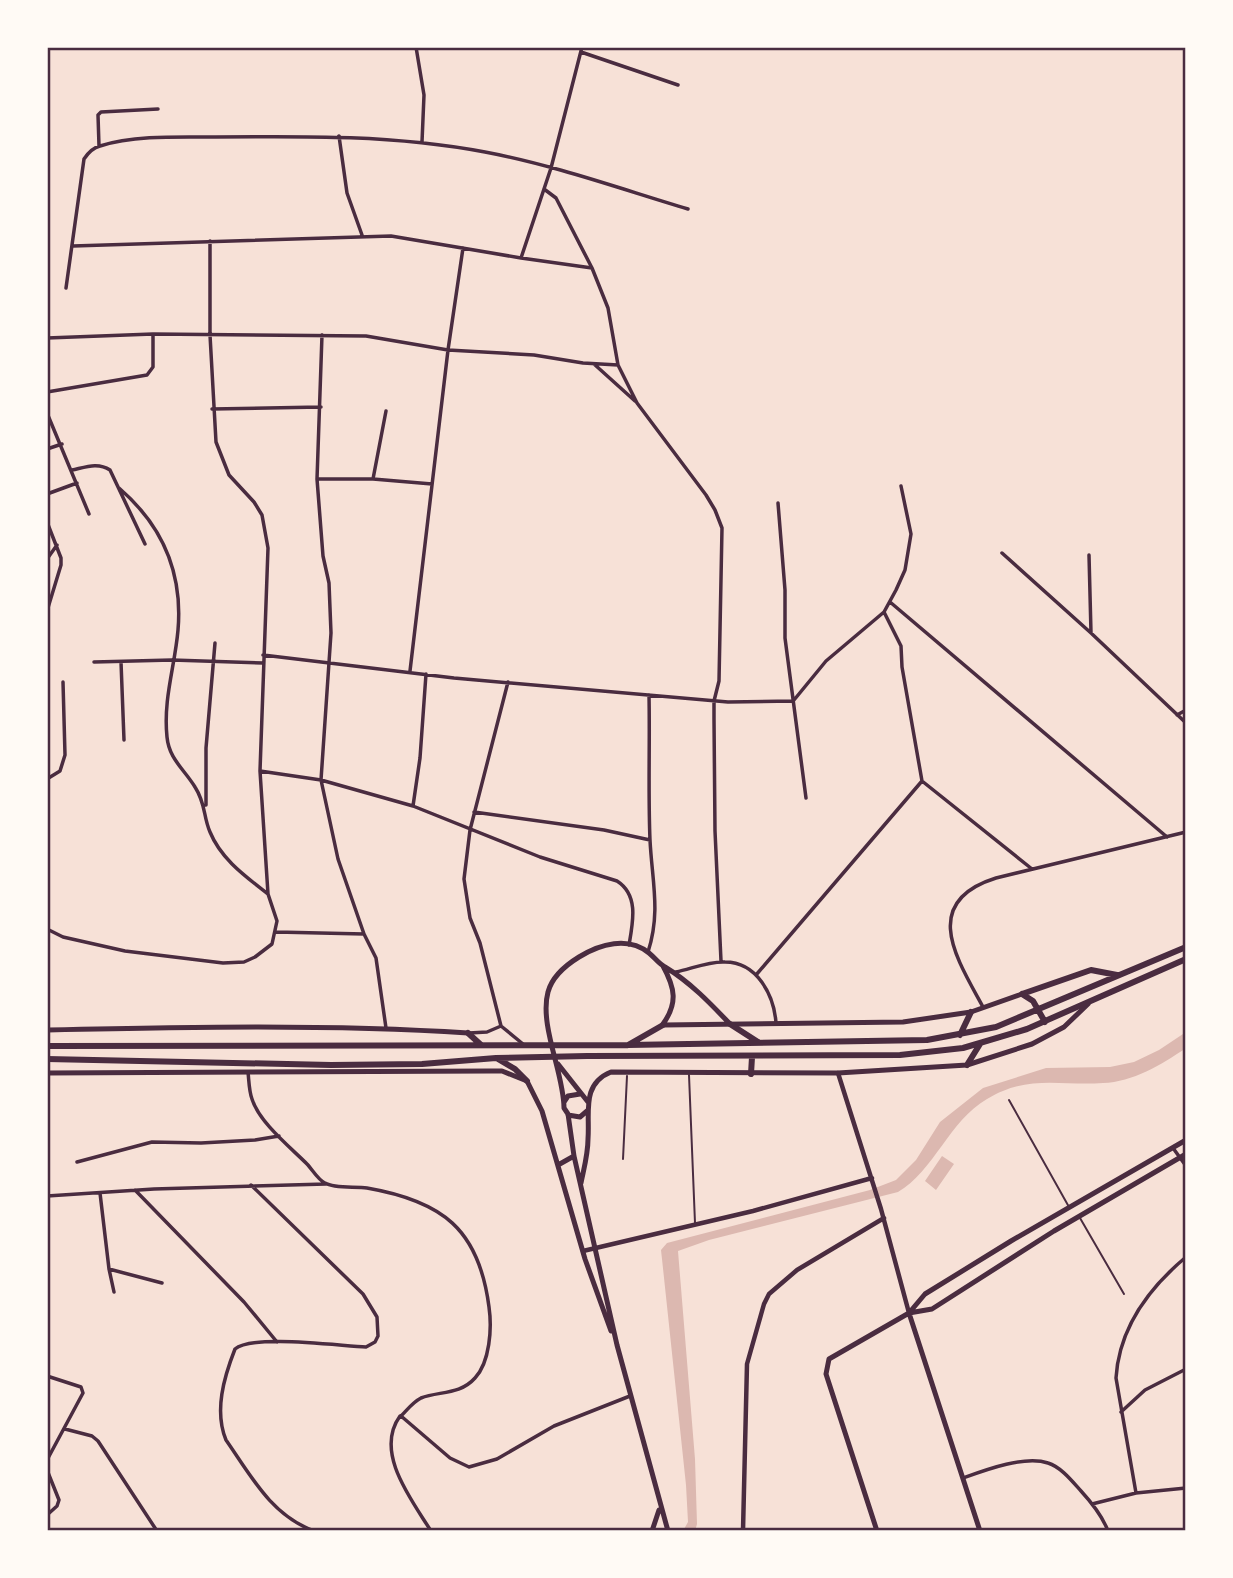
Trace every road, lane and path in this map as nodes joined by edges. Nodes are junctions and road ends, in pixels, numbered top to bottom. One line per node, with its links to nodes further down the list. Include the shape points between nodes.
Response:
1 (416, 47): 6 (street, via 424,95)
2 (582, 50): 3 (street); 8 (street)
3 (678, 85)
4 (159, 109): 7 (street, via 101,112 97,115)
5 (339, 136): 6 (street); 7 (street, via 161,138); 11 (street, via 347,193)
6 (422, 142): 8 (street)
7 (99, 146): 13 (street, via 83,159)
8 (551, 168): 9 (street); 10 (street)
9 (544, 189): 15 (street); 16 (street, via 561,206)
10 (688, 209)
11 (362, 235): 12 (street); 14 (street)
12 (210, 241): 13 (street); 19 (street)
13 (73, 246): 17 (street)
14 (463, 248): 15 (street); 22 (street)
15 (521, 258): 16 (street)
16 (592, 268): 24 (street, via 608,308)
17 (66, 288)
18 (153, 334): 19 (street); 21 (street); 25 (street, via 153,367 147,375)
19 (210, 335): 20 (street); 28 (street)
20 (322, 335): 22 (street, via 366,336); 27 (street)
21 (47, 338)
22 (448, 350): 23 (street); 37 (street)
23 (594, 364): 24 (street); 26 (street)
24 (618, 365): 26 (street)
25 (47, 391)
26 (637, 403): 66 (street, via 706,495 722,528 719,681)
27 (321, 407): 28 (street); 34 (street)
28 (212, 409): 54 (street, via 216,442 229,475 254,502 266,530)
29 (386, 411): 35 (street)
30 (47, 414): 31 (street)
31 (62, 444): 32 (street); 33 (street)
32 (47, 449)
33 (72, 470): 36 (street); 39 (street, via 103,465)
34 (317, 479): 35 (street); 60 (street, via 331,609)
35 (373, 480): 37 (street)
36 (77, 483): 40 (street); 42 (street)
37 (432, 484): 61 (street)
38 (901, 486): 49 (street, via 911,534 905,570)
39 (119, 488): 44 (street); 55 (street, via 151,522 172,567 178,631)
40 (47, 494)
41 (778, 503): 67 (street)
42 (89, 514)
43 (47, 522): 45 (street)
44 (145, 544)
45 (57, 545): 48 (street); 50 (street, via 61,565)
46 (1002, 553): 52 (street)
47 (1089, 555): 52 (street)
48 (47, 559)
49 (890, 602): 51 (street); 82 (street)
50 (47, 611)
51 (884, 612): 67 (street, via 826,661); 75 (street, via 901,646)
52 (1091, 633): 69 (street)
53 (215, 643): 58 (street)
54 (263, 655): 59 (street); 60 (street)
55 (172, 660): 57 (street); 58 (street); 78 (street, via 168,748)
56 (94, 662): 57 (street)
57 (121, 662): 71 (street)
58 (213, 662): 59 (street); 78 (street)
59 (263, 663): 72 (street)
60 (329, 663): 61 (street); 74 (street)
61 (410, 671): 62 (street)
62 (426, 674): 64 (street); 77 (street)
63 (63, 682): 73 (street, via 65,755 60,771)
64 (508, 682): 65 (street); 79 (street)
65 (649, 695): 66 (street); 83 (street)
66 (714, 701): 67 (street); 93 (street)
67 (793, 701): 76 (street)
68 (1186, 710): 69 (street)
69 (1177, 715): 70 (street)
70 (1186, 723)
71 (124, 740)
72 (260, 771): 74 (street); 85 (street)
73 (47, 779)
74 (321, 780): 77 (street); 88 (street, via 338,859)
75 (922, 781): 84 (street); 96 (street)
76 (806, 798)
77 (412, 806): 80 (street)
78 (206, 807): 85 (street, via 208,829 224,856)
79 (474, 812): 80 (street); 83 (street)
80 (470, 830): 89 (street, via 625,886 632,902); 107 (street, via 464,879 470,918)
81 (1186, 832): 82 (street)
82 (1167, 837): 84 (street)
83 (650, 840): 91 (street, via 656,904)
84 (1032, 869): 100 (street, via 980,883 966,892 952,914 949,928 954,953)
85 (268, 894): 87 (street)
86 (47, 929): 87 (street, via 125,951 223,963 255,957 272,943)
87 (276, 932): 88 (street)
88 (364, 934): 108 (street, via 376,958)
89 (629, 945): 91 (main road); 121 (main road, via 607,944 561,970 548,992 548,1022)
90 (1186, 947): 97 (highway)
91 (648, 952): 94 (main road)
92 (1186, 959): 99 (highway)
93 (721, 961): 95 (street); 96 (street)
94 (663, 966): 95 (main road); 106 (main road, via 674,997)
95 (676, 972): 105 (main road)
96 (756, 975): 104 (street, via 771,997)
97 (1119, 976): 98 (highway, via 1091,970); 101 (highway)
98 (1022, 994): 100 (main road); 101 (highway)
99 (1088, 1004): 103 (highway); 122 (main road, via 1064,1027 1032,1044)
100 (984, 1008): 102 (main road)
101 (1038, 1009): 103 (highway); 111 (highway, via 996,1027)
102 (971, 1012): 104 (main road, via 904,1022); 111 (highway)
103 (1045, 1022): 115 (highway)
104 (776, 1023): 105 (main road)
105 (730, 1024): 106 (main road); 112 (highway)
106 (663, 1025): 116 (highway)
107 (501, 1026): 110 (street); 114 (street)
108 (386, 1028): 109 (main road); 110 (main road)
109 (47, 1030)
110 (468, 1033): 113 (highway)
111 (960, 1035): 112 (highway, via 914,1041)
112 (760, 1043): 116 (highway)
113 (480, 1044): 114 (highway); 117 (highway)
114 (524, 1044): 116 (highway)
115 (980, 1044): 118 (highway, via 900,1055); 122 (highway)
116 (628, 1045)
117 (47, 1046)
118 (752, 1056): 119 (highway); 128 (highway)
119 (496, 1058): 120 (highway, via 344,1065); 129 (highway)
120 (47, 1059)
121 (557, 1063): 130 (main road); 132 (main road)
122 (967, 1065): 126 (main road)
123 (627, 1071): 127 (main road); 133 (main road, via 600,1077 591,1088); 140 (lane)
124 (248, 1072): 125 (main road); 129 (main road, via 502,1071); 135 (street, via 252,1100)
125 (47, 1073)
126 (838, 1073): 128 (main road); 144 (street)
127 (689, 1074): 128 (main road); 155 (lane)
128 (751, 1074)
129 (527, 1081): 142 (main road, via 542,1111)
130 (580, 1094): 132 (main road, via 568,1096); 133 (main road)
131 (1009, 1100): 151 (lane)
132 (565, 1102): 134 (main road)
133 (588, 1105): 134 (main road, via 580,1117); 147 (main road)
134 (568, 1114): 138 (main road)
135 (279, 1135): 141 (street, via 201,1143 152,1142); 145 (street)
136 (1186, 1140): 137 (main road)
137 (1173, 1147): 139 (street); 151 (main road)
138 (573, 1156): 142 (main road); 147 (main road)
139 (1183, 1156): 143 (street); 152 (main road)
140 (623, 1158)
141 (78, 1162)
142 (558, 1165): 158 (main road)
143 (1186, 1166)
144 (873, 1181): 153 (street); 155 (street)
145 (326, 1184): 146 (street); 171 (street, via 388,1192 425,1203 466,1237 484,1279 491,1316 482,1369 464,1387 420,1399)
146 (251, 1185): 148 (street); 165 (street, via 363,1294 379,1327 375,1342 366,1347)
147 (580, 1186): 157 (main road)
148 (135, 1191): 149 (street); 165 (street)
149 (100, 1194): 150 (street); 160 (street)
150 (47, 1196)
151 (1069, 1208): 154 (main road)
152 (1079, 1217): 156 (main road); 163 (lane)
153 (884, 1218): 164 (street); 186 (street, via 797,1269 764,1304 747,1364)
154 (1048, 1220): 156 (main road); 164 (main road, via 925,1294)
155 (695, 1224): 157 (street)
156 (1054, 1231): 164 (main road, via 932,1309)
157 (595, 1248): 158 (street); 166 (main road)
158 (583, 1251): 166 (main road)
159 (1186, 1257): 170 (street, via 1145,1298 1122,1344 1116,1378)
160 (109, 1269): 161 (street); 162 (street)
161 (162, 1283)
162 (114, 1292)
163 (1124, 1293)
164 (909, 1313): 175 (main road); 187 (main road, via 834,1354 827,1364 826,1374)
165 (278, 1342): 182 (street, via 248,1343 235,1349 220,1405 221,1429 274,1507)
166 (617, 1345): 169 (main road)
167 (1186, 1369): 170 (street, via 1145,1390)
168 (47, 1376): 172 (street, via 81,1387 83,1393)
169 (630, 1396): 171 (street, via 554,1426 497,1459 469,1467 450,1458); 179 (main road)
170 (1121, 1412): 177 (street)
171 (401, 1416): 183 (street, via 390,1436 390,1450)
172 (65, 1429): 173 (street); 181 (street, via 98,1441)
173 (47, 1460)
174 (47, 1470): 180 (street, via 59,1500)
175 (963, 1478): 178 (street, via 1007,1465 1045,1462 1065,1475); 188 (main road)
176 (1186, 1488): 177 (street)
177 (1136, 1493): 178 (street)
178 (1092, 1504): 189 (street)
179 (660, 1507): 184 (main road); 185 (main road)
180 (47, 1515)
181 (158, 1531)
182 (314, 1531)
183 (431, 1531)
184 (652, 1531)
185 (668, 1531)
186 (743, 1531)
187 (877, 1531)
188 (980, 1531)
189 (1108, 1531)

